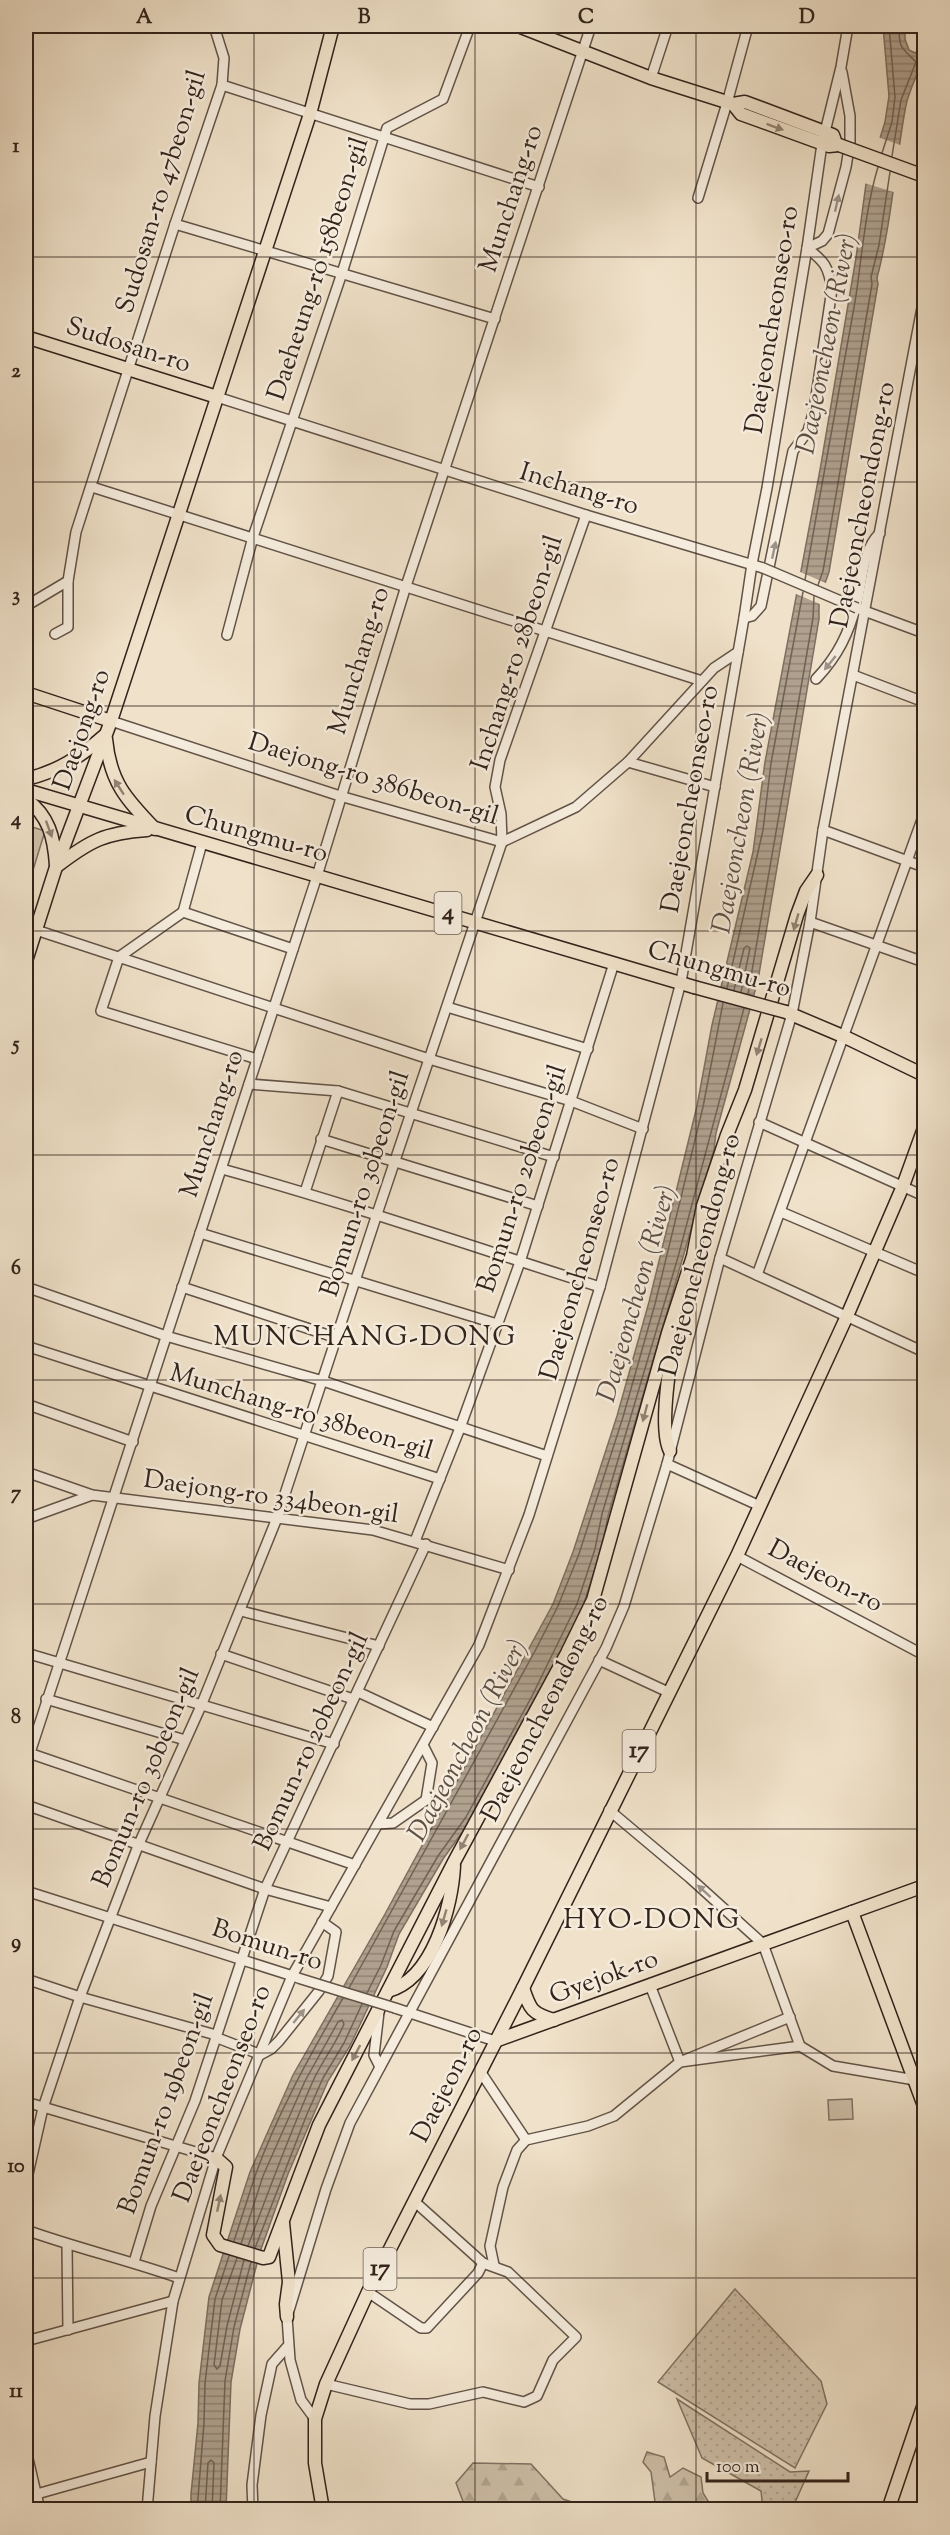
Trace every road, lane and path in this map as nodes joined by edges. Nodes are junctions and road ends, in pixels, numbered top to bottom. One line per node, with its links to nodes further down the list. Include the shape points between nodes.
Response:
1 (214, 26): 12 (street, Sudosan-ro 47beon-gil, via 224,58)
2 (333, 26): 14 (main road, Daejong-ro)
3 (470, 26): 15 (street, Daeheung-ro 158beon-gil, via 443,99 387,128)
4 (518, 26): 9 (main road)
5 (591, 26): 9 (street, Munchang-ro)
6 (668, 26): 11 (street)
7 (748, 26): 13 (street)
8 (848, 26): 10 (street, Daejeoncheonseo-ro)
9 (583, 50): 11 (main road); 18 (street, Munchang-ro)
10 (841, 67): 16 (street, Daejeoncheonseo-ro); 23 (street, one-way to 10, via 828,234 846,167 850,116)
11 (651, 78): 13 (main road)
12 (222, 85): 14 (street); 22 (street, Sudosan-ro 47beon-gil)
13 (730, 103): 16 (main road, via 741,114); 19 (street)
14 (310, 114): 15 (street); 24 (main road, Daejong-ro)
15 (384, 136): 18 (street); 25 (street, Daeheung-ro 158beon-gil)
16 (823, 137): 17 (main road, bridge, via 829,146 838,144); 23 (street, Daejeoncheonseo-ro)
17 (924, 176)
18 (539, 186): 27 (street, Munchang-ro)
19 (698, 198)
20 (924, 199): 21 (street)
21 (924, 221)
22 (175, 224): 24 (street); 30 (street, Sudosan-ro 47beon-gil)
23 (807, 248): 39 (street, Daejeoncheonseo-ro); 44 (street, one-way to 23, via 761,606 794,451 808,431 814,410 832,289 824,261)
24 (265, 250): 25 (street); 31 (main road, Daejong-ro)
25 (342, 273): 27 (street); 32 (street, Daeheung-ro 158beon-gil)
26 (924, 297): 29 (street, Daejeoncheondong-ro)
27 (495, 319): 33 (street, Munchang-ro)
28 (26, 337): 30 (main road, Sudosan-ro)
29 (921, 343): 37 (street, Daejeoncheondong-ro)
30 (130, 370): 31 (main road, Sudosan-ro); 34 (street, Sudosan-ro 47beon-gil)
31 (217, 398): 32 (street, Inchang-ro); 35 (main road, Daejong-ro)
32 (292, 421): 33 (street, Inchang-ro); 38 (street, Daeheung-ro 158beon-gil)
33 (446, 470): 36 (street, Inchang-ro); 41 (street, Munchang-ro)
34 (92, 487): 35 (street); 40 (street, Sudosan-ro 47beon-gil, via 76,532)
35 (179, 513): 38 (street); 55 (main road, Daejong-ro)
36 (586, 514): 39 (street, Inchang-ro); 45 (street, Inchang-ro 28beon-gil)
37 (880, 533): 43 (street, Daejeoncheondong-ro); 51 (street, one-way to 51, via 868,549 858,601 843,645)
38 (253, 537): 41 (street); 48 (street, Daeheung-ro 158beon-gil)
39 (752, 564): 43 (street, Inchang-ro, bridge); 44 (street, Daejeoncheonseo-ro)
40 (68, 581): 42 (street); 47 (street, Sudosan-ro 47beon-gil, via 68,627)
41 (406, 586): 45 (street); 61 (street, Munchang-ro)
42 (26, 606)
43 (861, 610): 46 (street, Inchang-ro); 50 (street, Daejeoncheondong-ro)
44 (744, 618): 49 (street, Daejeoncheonseo-ro)
45 (544, 630): 52 (street); 67 (street, Inchang-ro 28beon-gil, via 500,760 495,787)
46 (924, 633)
47 (55, 634)
48 (227, 635)
49 (738, 651): 52 (street, Daejong-ro 386beon-gil); 59 (street, Daejeoncheonseo-ro)
50 (853, 675): 54 (street); 66 (street, Daejeoncheondong-ro)
51 (816, 679)
52 (702, 681): 57 (street, Daejong-ro 386beon-gil)
53 (26, 693): 55 (main road)
54 (924, 702)
55 (111, 721): 56 (main road, Daejong-ro); 61 (street, Daejong-ro 386beon-gil)
56 (105, 735): 58 (main road, via 62,768); 63 (main road, Daejong-ro); 65 (main road, one-way to 56, via 114,779)
57 (628, 762): 59 (street); 67 (street, Daejong-ro 386beon-gil, via 576,807)
58 (26, 779)
59 (715, 787): 84 (street, Daejeoncheonseo-ro)
60 (26, 790): 63 (main road, Chungmu-ro / 4)
61 (340, 796): 67 (street, Daejong-ro 386beon-gil); 73 (street, Munchang-ro)
62 (26, 799): 70 (main road, one-way to 70, via 47,820)
63 (80, 807): 65 (main road, Chungmu-ro / 4); 70 (main road, Daejong-ro)
64 (924, 814): 69 (street)
65 (155, 829): 68 (main road, Chungmu-ro / 4); 70 (main road, via 99,838)
66 (823, 830): 69 (street); 72 (street, Daejeoncheondong-ro)
67 (502, 842): 75 (street)
68 (202, 843): 73 (main road, Chungmu-ro / 4); 74 (street)
69 (908, 861): 71 (street); 78 (street)
70 (56, 867): 77 (main road, Daejong-ro)
71 (924, 867)
72 (817, 875): 76 (street, Daejeoncheondong-ro); 121 (main road, one-way to 121, via 797,915 745,1090 703,1206 693,1256)
73 (317, 876): 75 (main road, Chungmu-ro / 4); 79 (street, Munchang-ro)
74 (183, 912): 79 (street); 80 (street)
75 (475, 921): 83 (main road, Chungmu-ro / 4); 86 (street, Bomun-ro 30beon-gil)
76 (810, 922): 78 (street); 87 (street, Daejeoncheondong-ro)
77 (36, 930): 80 (street); 81 (main road, Daejong-ro)
78 (878, 946): 82 (street); 88 (street)
79 (292, 949): 85 (street, Munchang-ro)
80 (118, 957): 85 (street); 90 (street, via 101,1011)
81 (26, 961)
82 (924, 962)
83 (614, 963): 84 (main road, Chungmu-ro / 4); 89 (street, Bomun-ro 20beon-gil)
84 (681, 982): 87 (main road, Chungmu-ro / 4, bridge); 99 (street, Daejeoncheonseo-ro)
85 (274, 1007): 90 (street, Munchang-ro); 91 (street)
86 (447, 1007): 89 (street); 91 (street, Bomun-ro 30beon-gil)
87 (789, 1013): 88 (main road, Chungmu-ro / 4); 97 (street, Daejeoncheondong-ro)
88 (845, 1036): 92 (main road, Chungmu-ro / 4); 101 (street)
89 (588, 1049): 95 (street, Bomun-ro 20beon-gil)
90 (257, 1059): 93 (street, Munchang-ro)
91 (429, 1059): 95 (street); 96 (street, Bomun-ro 30beon-gil)
92 (924, 1075)
93 (249, 1084): 94 (street); 104 (street, Munchang-ro)
94 (338, 1091): 96 (street); 100 (street)
95 (571, 1101): 99 (street); 102 (street, Bomun-ro 20beon-gil)
96 (410, 1113): 102 (street); 103 (street, Bomun-ro 30beon-gil)
97 (759, 1122): 101 (street); 113 (street, Daejeoncheondong-ro)
98 (924, 1128): 105 (main road, Daejeon-ro / 17)
99 (644, 1129): 120 (street, Daejeoncheonseo-ro)
100 (321, 1139): 103 (street); 106 (street)
101 (806, 1144): 105 (street); 109 (street)
102 (554, 1157): 108 (street, Bomun-ro 20beon-gil)
103 (394, 1162): 108 (street); 110 (street, Bomun-ro 30beon-gil)
104 (222, 1169): 106 (street); 111 (street, Munchang-ro)
105 (903, 1186): 107 (street); 112 (main road, Daejeon-ro / 17)
106 (305, 1192): 110 (street)
107 (924, 1196)
108 (538, 1206): 114 (street, Bomun-ro 20beon-gil)
109 (781, 1212): 112 (street); 116 (street)
110 (376, 1216): 114 (street); 117 (street, Bomun-ro 30beon-gil)
111 (200, 1233): 117 (street); 119 (street, Munchang-ro)
112 (876, 1251): 115 (street); 122 (main road, Daejeon-ro / 17)
113 (720, 1258): 116 (street); 134 (street, Daejeoncheondong-ro)
114 (520, 1262): 120 (street); 123 (street, Bomun-ro 20beon-gil)
115 (924, 1273)
116 (757, 1275): 122 (street)
117 (356, 1282): 123 (street); 125 (street, Bomun-ro 30beon-gil)
118 (26, 1287): 124 (street)
119 (182, 1287): 124 (street, Munchang-ro); 125 (street)
120 (600, 1287): 135 (street, Daejeoncheonseo-ro)
121 (679, 1294): 134 (main road, via 668,1382 665,1435); 171 (main road, one-way to 171, via 593,1600)
122 (848, 1316): 127 (street); 141 (main road, Daejeon-ro / 17)
123 (497, 1324): 131 (street, Bomun-ro 20beon-gil)
124 (166, 1336): 128 (street); 129 (street, Munchang-ro)
125 (337, 1338): 128 (street, Bomun-ro 30beon-gil)
126 (26, 1346): 129 (street)
127 (924, 1352)
128 (323, 1381): 131 (street); 132 (street, Bomun-ro 30beon-gil)
129 (150, 1388): 132 (street, Munchang-ro 38beon-gil); 133 (street, Munchang-ro)
130 (26, 1404): 133 (street)
131 (460, 1428): 135 (street); 138 (street, Bomun-ro 20beon-gil)
132 (304, 1436): 138 (street, Munchang-ro 38beon-gil); 142 (street, Bomun-ro 30beon-gil)
133 (133, 1442): 140 (street, Munchang-ro)
134 (670, 1451): 136 (street, Daejeoncheondong-ro)
135 (548, 1456): 147 (street, Daejeoncheonseo-ro)
136 (667, 1464): 141 (street, Daejeon-ro); 153 (street, Daejeoncheondong-ro, via 624,1606)
137 (26, 1472): 139 (street, Daejong-ro 334beon-gil)
138 (440, 1479): 144 (street, Bomun-ro 20beon-gil)
139 (92, 1495): 140 (street, Daejong-ro 334beon-gil); 143 (street)
140 (115, 1497): 142 (street, Daejong-ro 334beon-gil); 154 (street, Munchang-ro)
141 (760, 1506): 146 (main road, Daejeon-ro / 17)
142 (278, 1518): 144 (street, Daejong-ro 334beon-gil, via 373,1530); 148 (street, Bomun-ro 30beon-gil)
143 (26, 1519)
144 (415, 1541): 145 (street, Daejong-ro 334beon-gil)
145 (426, 1544): 147 (street, Daejong-ro 334beon-gil); 149 (street, Bomun-ro 20beon-gil)
146 (737, 1556): 152 (street, Daejeon-ro); 155 (main road, Daejeon-ro / 17)
147 (509, 1570): 159 (street, Daejeoncheonseo-ro, via 479,1645)
148 (241, 1611): 149 (street); 151 (street, Bomun-ro 30beon-gil)
149 (379, 1646): 156 (street, Bomun-ro 20beon-gil)
150 (26, 1653): 154 (street)
151 (221, 1654): 156 (street, Bomun-ro 30beon-gil); 158 (street, Bomun-ro 30beon-gil)
152 (924, 1655)
153 (599, 1660): 155 (street); 181 (street, Daejeoncheondong-ro)
154 (58, 1663): 157 (street, Munchang-ro); 158 (street)
155 (668, 1692): 167 (main road, Daejeon-ro / 17)
156 (356, 1695): 159 (street); 161 (street, Bomun-ro 20beon-gil)
157 (46, 1700): 160 (street); 163 (street, Munchang-ro)
158 (201, 1706): 160 (street, Bomun-ro 30beon-gil); 161 (street)
159 (433, 1727): 162 (street, Daejeoncheonseo-ro)
160 (185, 1740): 165 (street, Bomun-ro 30beon-gil)
161 (334, 1744): 169 (street, Bomun-ro 20beon-gil)
162 (423, 1745): 168 (street, Daejeoncheonseo-ro); 168 (street, via 432,1763 430,1802 393,1823)
163 (27, 1752): 164 (street, Munchang-ro); 165 (street)
164 (26, 1765)
165 (160, 1799): 169 (street); 170 (street, Bomun-ro 30beon-gil)
166 (26, 1805): 170 (street)
167 (609, 1810): 180 (street, one-way to 167); 186 (main road, Daejeon-ro / 17)
168 (378, 1824): 172 (street, Daejeoncheonseo-ro)
169 (289, 1841): 172 (street); 174 (street, Bomun-ro 20beon-gil)
170 (138, 1846): 174 (street); 178 (street, Bomun-ro 30beon-gil)
171 (454, 1862): 181 (main road, one-way to 181, via 453,1892); 187 (main road)
172 (355, 1865): 176 (street, Daejeoncheonseo-ro)
173 (924, 1886): 177 (main road, Gyejok-ro)
174 (265, 1889): 176 (street); 182 (street, Bomun-ro 20beon-gil)
175 (26, 1891): 178 (street, Bomun-ro)
176 (331, 1907): 179 (street, Daejeoncheonseo-ro)
177 (852, 1912): 180 (main road, Gyejok-ro); 200 (main road)
178 (111, 1918): 182 (street, Bomun-ro); 188 (street, Bomun-ro 30beon-gil)
179 (322, 1922): 183 (street, Daejeoncheonseo-ro); 196 (street, one-way to 179, via 279,2041 328,1976 336,1932)
180 (763, 1944): 185 (main road, Gyejok-ro); 191 (street)
181 (438, 1950): 187 (main road, via 409,1980); 190 (street, Daejeoncheondong-ro)
182 (240, 1959): 183 (street, Bomun-ro); 193 (street, Bomun-ro 19beon-gil)
183 (295, 1977): 190 (street, Bomun-ro, bridge); 196 (street, Daejeoncheonseo-ro)
184 (26, 1979): 188 (street)
185 (650, 1985): 192 (main road, Gyejok-ro); 197 (street)
186 (523, 1988): 192 (main road, via 529,2007); 194 (main road, Daejeon-ro / 17)
187 (388, 1991): 189 (main road)
188 (80, 1997): 193 (street); 203 (street, Bomun-ro 30beon-gil)
189 (380, 2009): 198 (street, via 374,2055); 209 (main road, one-way to 209, via 319,2125)
190 (410, 2012): 194 (street, Bomun-ro); 198 (street, Daejeoncheondong-ro)
191 (790, 2017): 195 (street); 197 (street)
192 (554, 2020): 194 (main road, Gyejok-ro)
193 (216, 2036): 196 (street); 205 (street, Bomun-ro 19beon-gil, via 195,2101)
194 (495, 2041): 199 (main road, Daejeon-ro / 17)
195 (800, 2046): 197 (street); 200 (street, via 833,2066)
196 (259, 2055): 206 (street, Daejeoncheonseo-ro)
197 (680, 2062): 204 (street, via 614,2116)
198 (380, 2067): 218 (street, Daejeoncheondong-ro, via 350,2122)
199 (480, 2071): 204 (street); 208 (main road, Daejeon-ro / 17)
200 (915, 2080): 202 (main road)
201 (26, 2102): 203 (street)
202 (924, 2106)
203 (43, 2108): 205 (street); 207 (street, Bomun-ro 30beon-gil)
204 (526, 2140): 214 (street, via 502,2187 490,2246)
205 (174, 2146): 206 (street); 212 (street, Bomun-ro 19beon-gil)
206 (216, 2158): 209 (main road, one-way to 206, via 269,2257 224,2246 213,2235 226,2167); 215 (street, Daejeoncheonseo-ro)
207 (26, 2183)
208 (414, 2202): 213 (street); 216 (main road, Daejeon-ro / 17)
209 (283, 2222): 218 (main road, via 290,2282)
210 (26, 2230): 211 (street)
211 (67, 2245): 212 (street); 219 (street)
212 (134, 2262): 215 (street)
213 (483, 2263): 214 (street); 216 (street, via 427,2328 421,2328)
214 (494, 2265): 222 (street, via 508,2272 576,2337 553,2360 537,2396 524,2402 483,2392 429,2404 410,2404)
215 (179, 2278): 217 (street, Daejeoncheonseo-ro)
216 (368, 2292): 222 (main road, Daejeon-ro / 17)
217 (173, 2301): 219 (street); 227 (street, Daejeoncheonseo-ro, via 154,2416)
218 (287, 2317): 221 (street, Daejeoncheondong-ro)
219 (68, 2330): 220 (street)
220 (26, 2341)
221 (287, 2347): 224 (street, Daejeoncheondong-ro, via 301,2400); 232 (street, via 272,2364 263,2405 252,2486)
222 (326, 2384): 224 (main road, Daejeon-ro / 17)
223 (924, 2404): 225 (main road)
224 (315, 2419): 233 (main road, Daejeon-ro / 17, via 315,2463)
225 (922, 2419): 234 (main road)
226 (26, 2450): 228 (street)
227 (151, 2462): 228 (street); 231 (street, Daejeoncheonseo-ro)
228 (36, 2494): 229 (street); 230 (street)
229 (26, 2497)
230 (40, 2510)
231 (147, 2510)
232 (253, 2510)
233 (323, 2510)
234 (888, 2510)

